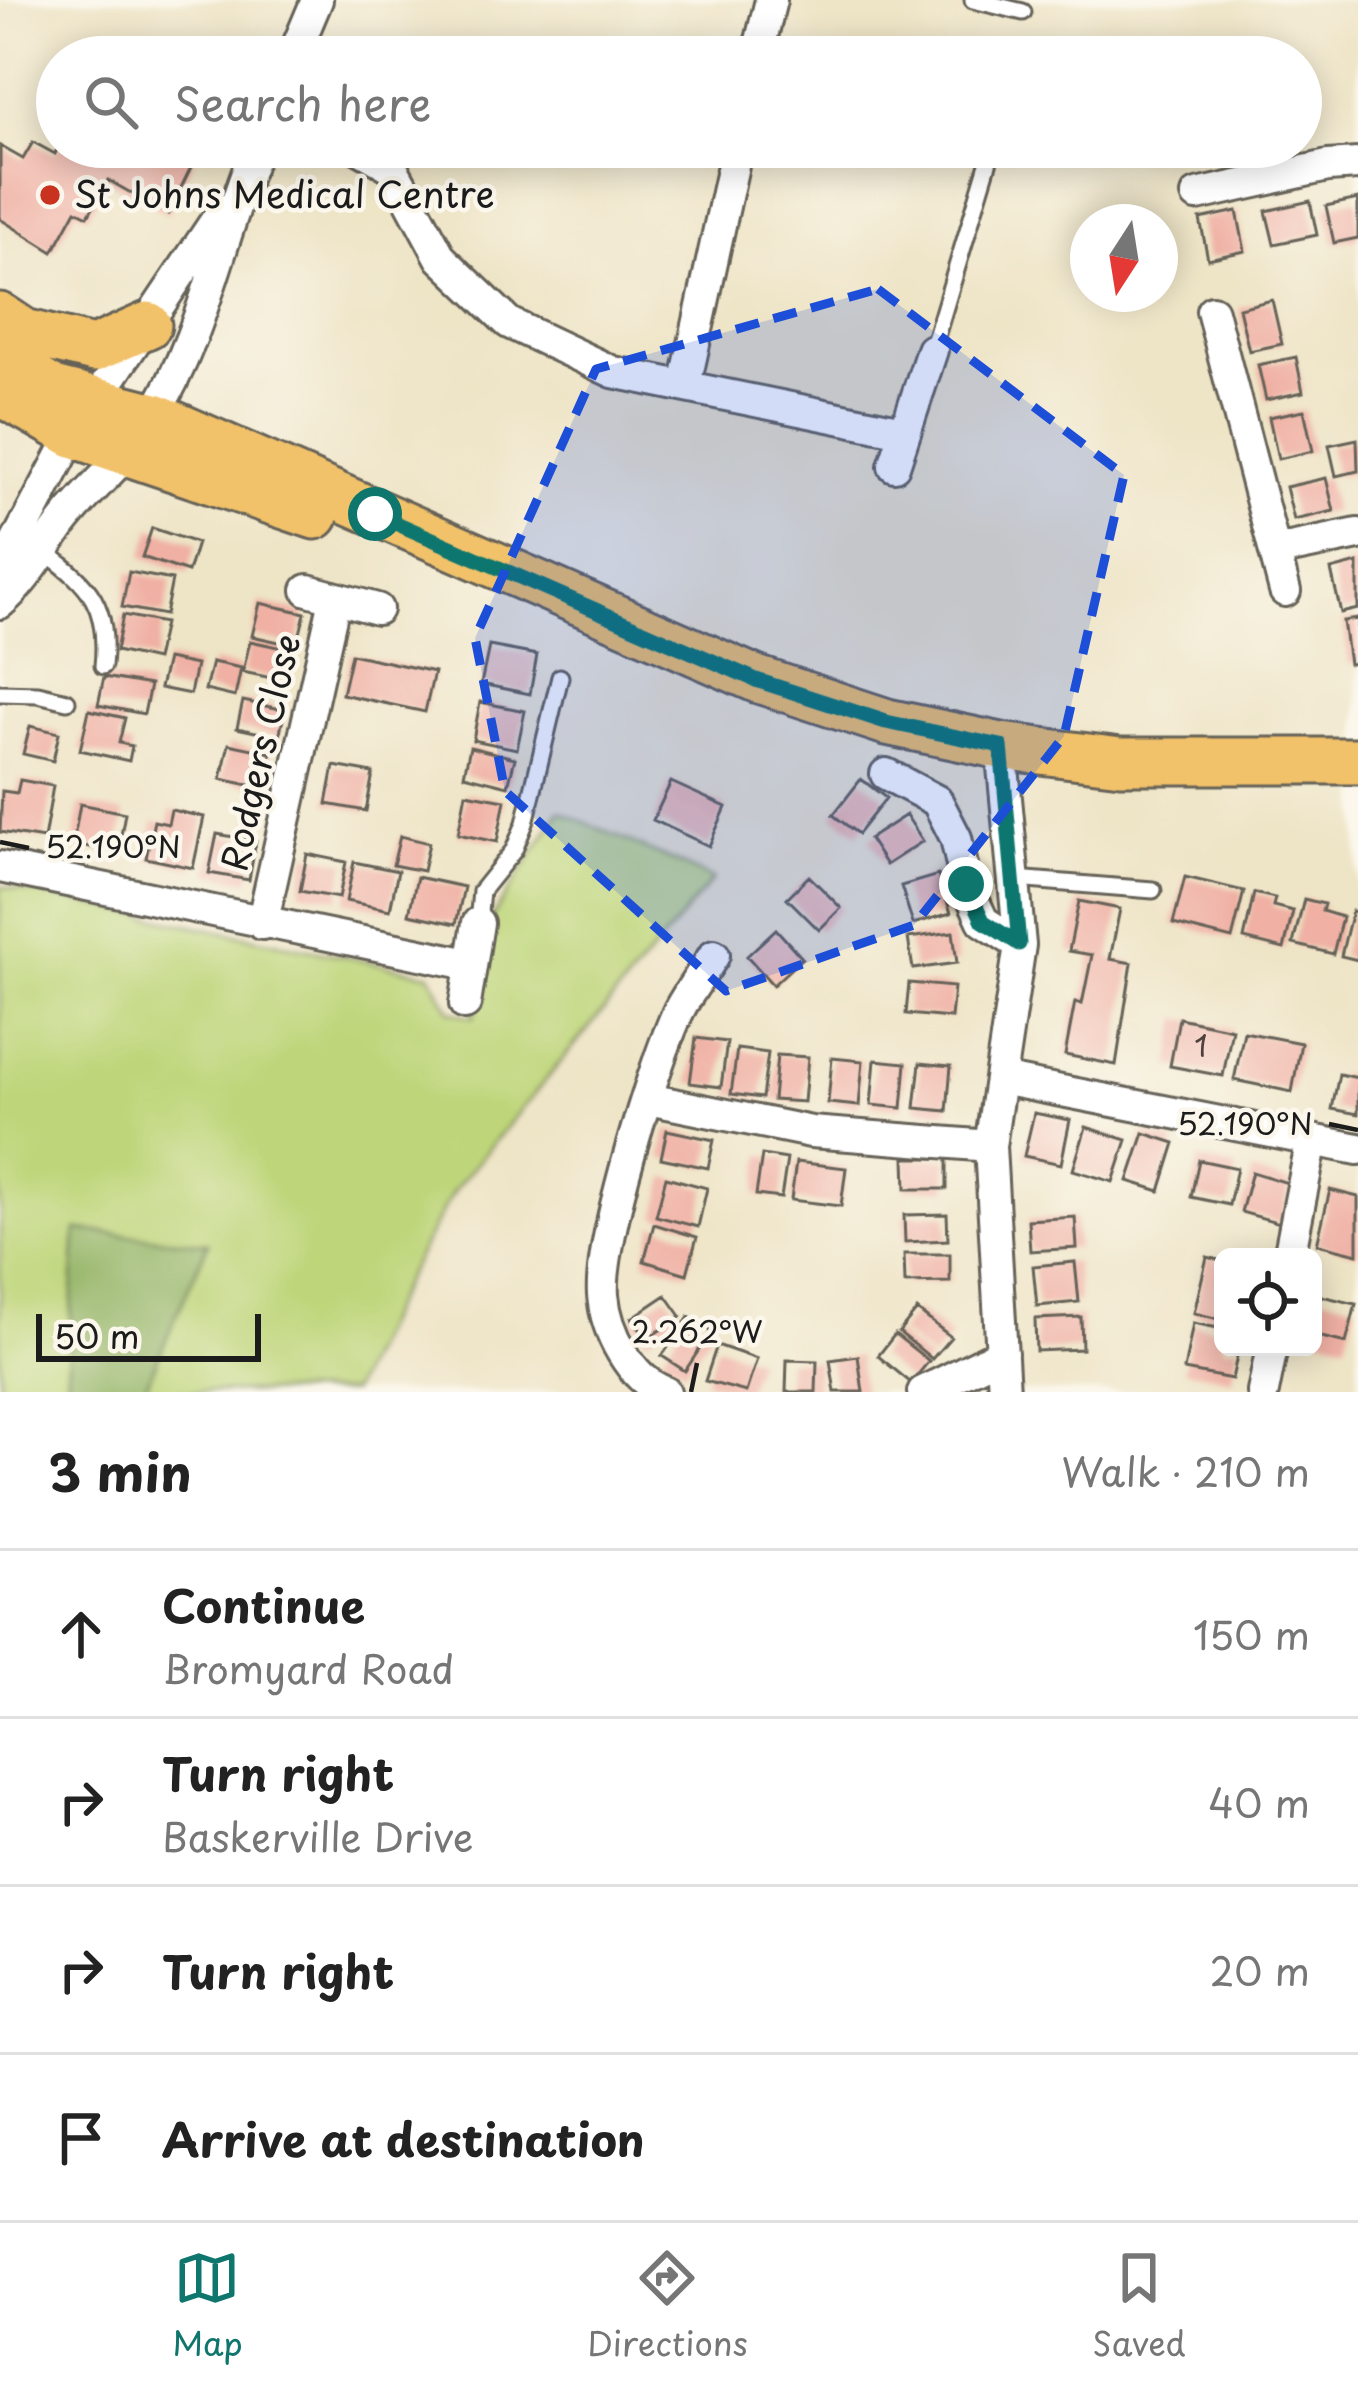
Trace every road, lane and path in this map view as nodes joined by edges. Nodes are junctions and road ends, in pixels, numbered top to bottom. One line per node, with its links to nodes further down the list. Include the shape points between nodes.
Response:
1 (770, 0): 6 (street)
2 (973, 0): 4 (lane)
3 (310, 4): 5 (street)
4 (1023, 12)
5 (300, 36)
6 (762, 36)
7 (1358, 164): 8 (street)
8 (1322, 167)
9 (248, 168): 14 (street)
10 (393, 168): 21 (street, via 441,258 508,323 613,372)
11 (732, 168): 21 (street)
12 (987, 168): 19 (lane)
13 (1319, 168): 15 (street)
14 (244, 179): 18 (street); 23 (street, via 202,310)
15 (1197, 195)
16 (1212, 311): 29 (street)
17 (0, 316): 18 (main road, via 24,332 94,350)
18 (148, 326): 24 (street)
19 (932, 350): 25 (street)
20 (0, 356): 24 (main road)
21 (685, 386): 25 (street)
22 (0, 393): 24 (main road)
23 (154, 416): 24 (main road); 26 (street); 35 (main road)
24 (86, 418): 26 (main road); 31 (street)
25 (903, 431): 27 (street)
26 (128, 455): 30 (street); 35 (main road)
27 (894, 466)
28 (1358, 534): 29 (street)
29 (1276, 551): 32 (street)
30 (44, 552): 33 (street); 36 (lane, via 77,575 103,616)
31 (0, 573)
32 (1285, 591)
33 (0, 603)
34 (377, 610): 47 (street, Rodgers Close, via 321,594)
35 (607, 616): 40 (main road, via 777,687 886,722)
36 (103, 666)
37 (560, 677): 46 (lane, via 526,823 481,891)
38 (0, 693): 39 (lane)
39 (67, 701)
40 (1001, 746): 41 (main road, via 1120,761); 44 (street)
41 (1358, 761)
42 (886, 774): 48 (street, via 938,802 983,921)
43 (0, 867): 47 (street)
44 (1015, 879): 45 (lane); 48 (street)
45 (1153, 890)
46 (478, 922): 50 (street)
47 (262, 924): 50 (street)
48 (1019, 944): 52 (street)
49 (714, 956): 53 (street, via 680,1010)
50 (470, 964): 51 (street)
51 (465, 1004)
52 (1000, 1079): 54 (street); 55 (street)
53 (648, 1100): 55 (street, via 811,1132); 60 (street, via 606,1251 603,1296 619,1350)
54 (1312, 1140): 56 (street); 57 (street)
55 (991, 1147): 58 (street)
56 (1358, 1149)
57 (1291, 1248)
58 (1002, 1354): 61 (street); 62 (street)
59 (1270, 1356): 63 (street)
60 (665, 1392)
61 (922, 1392)
62 (1004, 1392)
63 (1264, 1392)

